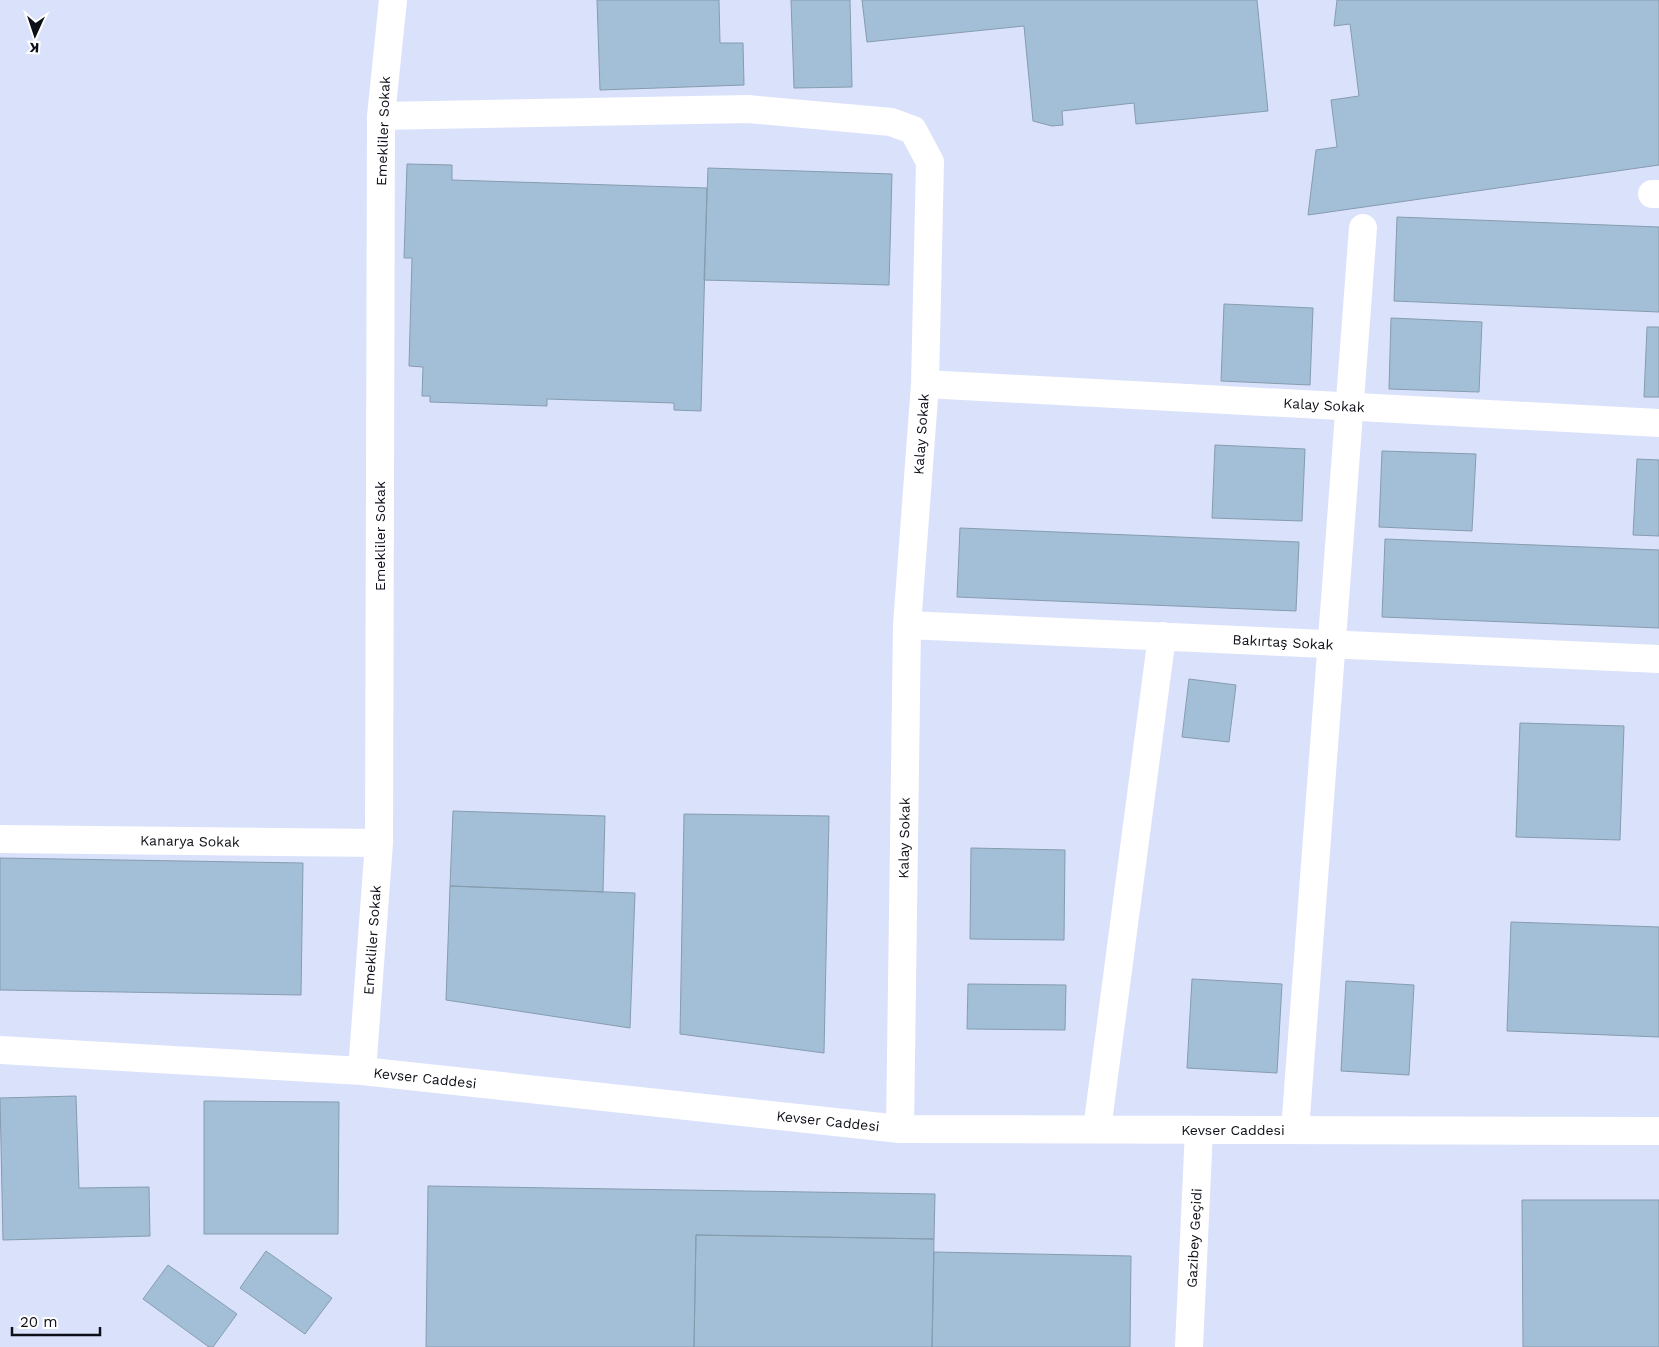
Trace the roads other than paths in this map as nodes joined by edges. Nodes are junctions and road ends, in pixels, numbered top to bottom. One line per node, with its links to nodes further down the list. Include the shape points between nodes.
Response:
1 (393, 0): 2 (street, Emekliler Sokak)
2 (381, 116): 4 (street, via 748,109 891,122 913,130 930,162); 12 (street, Emekliler Sokak)
3 (1363, 228): 5 (street)
4 (925, 384): 5 (street, Kalay Sokak); 7 (street, Kalay Sokak)
5 (1350, 406): 6 (street, Kalay Sokak); 9 (street)
6 (1659, 423)
7 (907, 625): 8 (street, Bakırtaş Sokak); 15 (street, Kalay Sokak)
8 (1162, 636): 9 (street, Bakırtaş Sokak); 16 (street)
9 (1332, 644): 10 (street, Bakırtaş Sokak); 18 (street)
10 (1659, 659)
11 (0, 840): 12 (street, Kanarya Sokak)
12 (379, 843): 14 (street, Emekliler Sokak)
13 (0, 1050): 14 (street, Kevser Caddesi)
14 (362, 1071): 15 (street, Kevser Caddesi)
15 (900, 1129): 16 (street, Kevser Caddesi)
16 (1097, 1129): 17 (street, Kevser Caddesi)
17 (1199, 1130): 18 (street, Kevser Caddesi); 20 (street, Gazibey Geçidi)
18 (1295, 1130): 19 (street, Kevser Caddesi)
19 (1659, 1131)
20 (1189, 1347)

